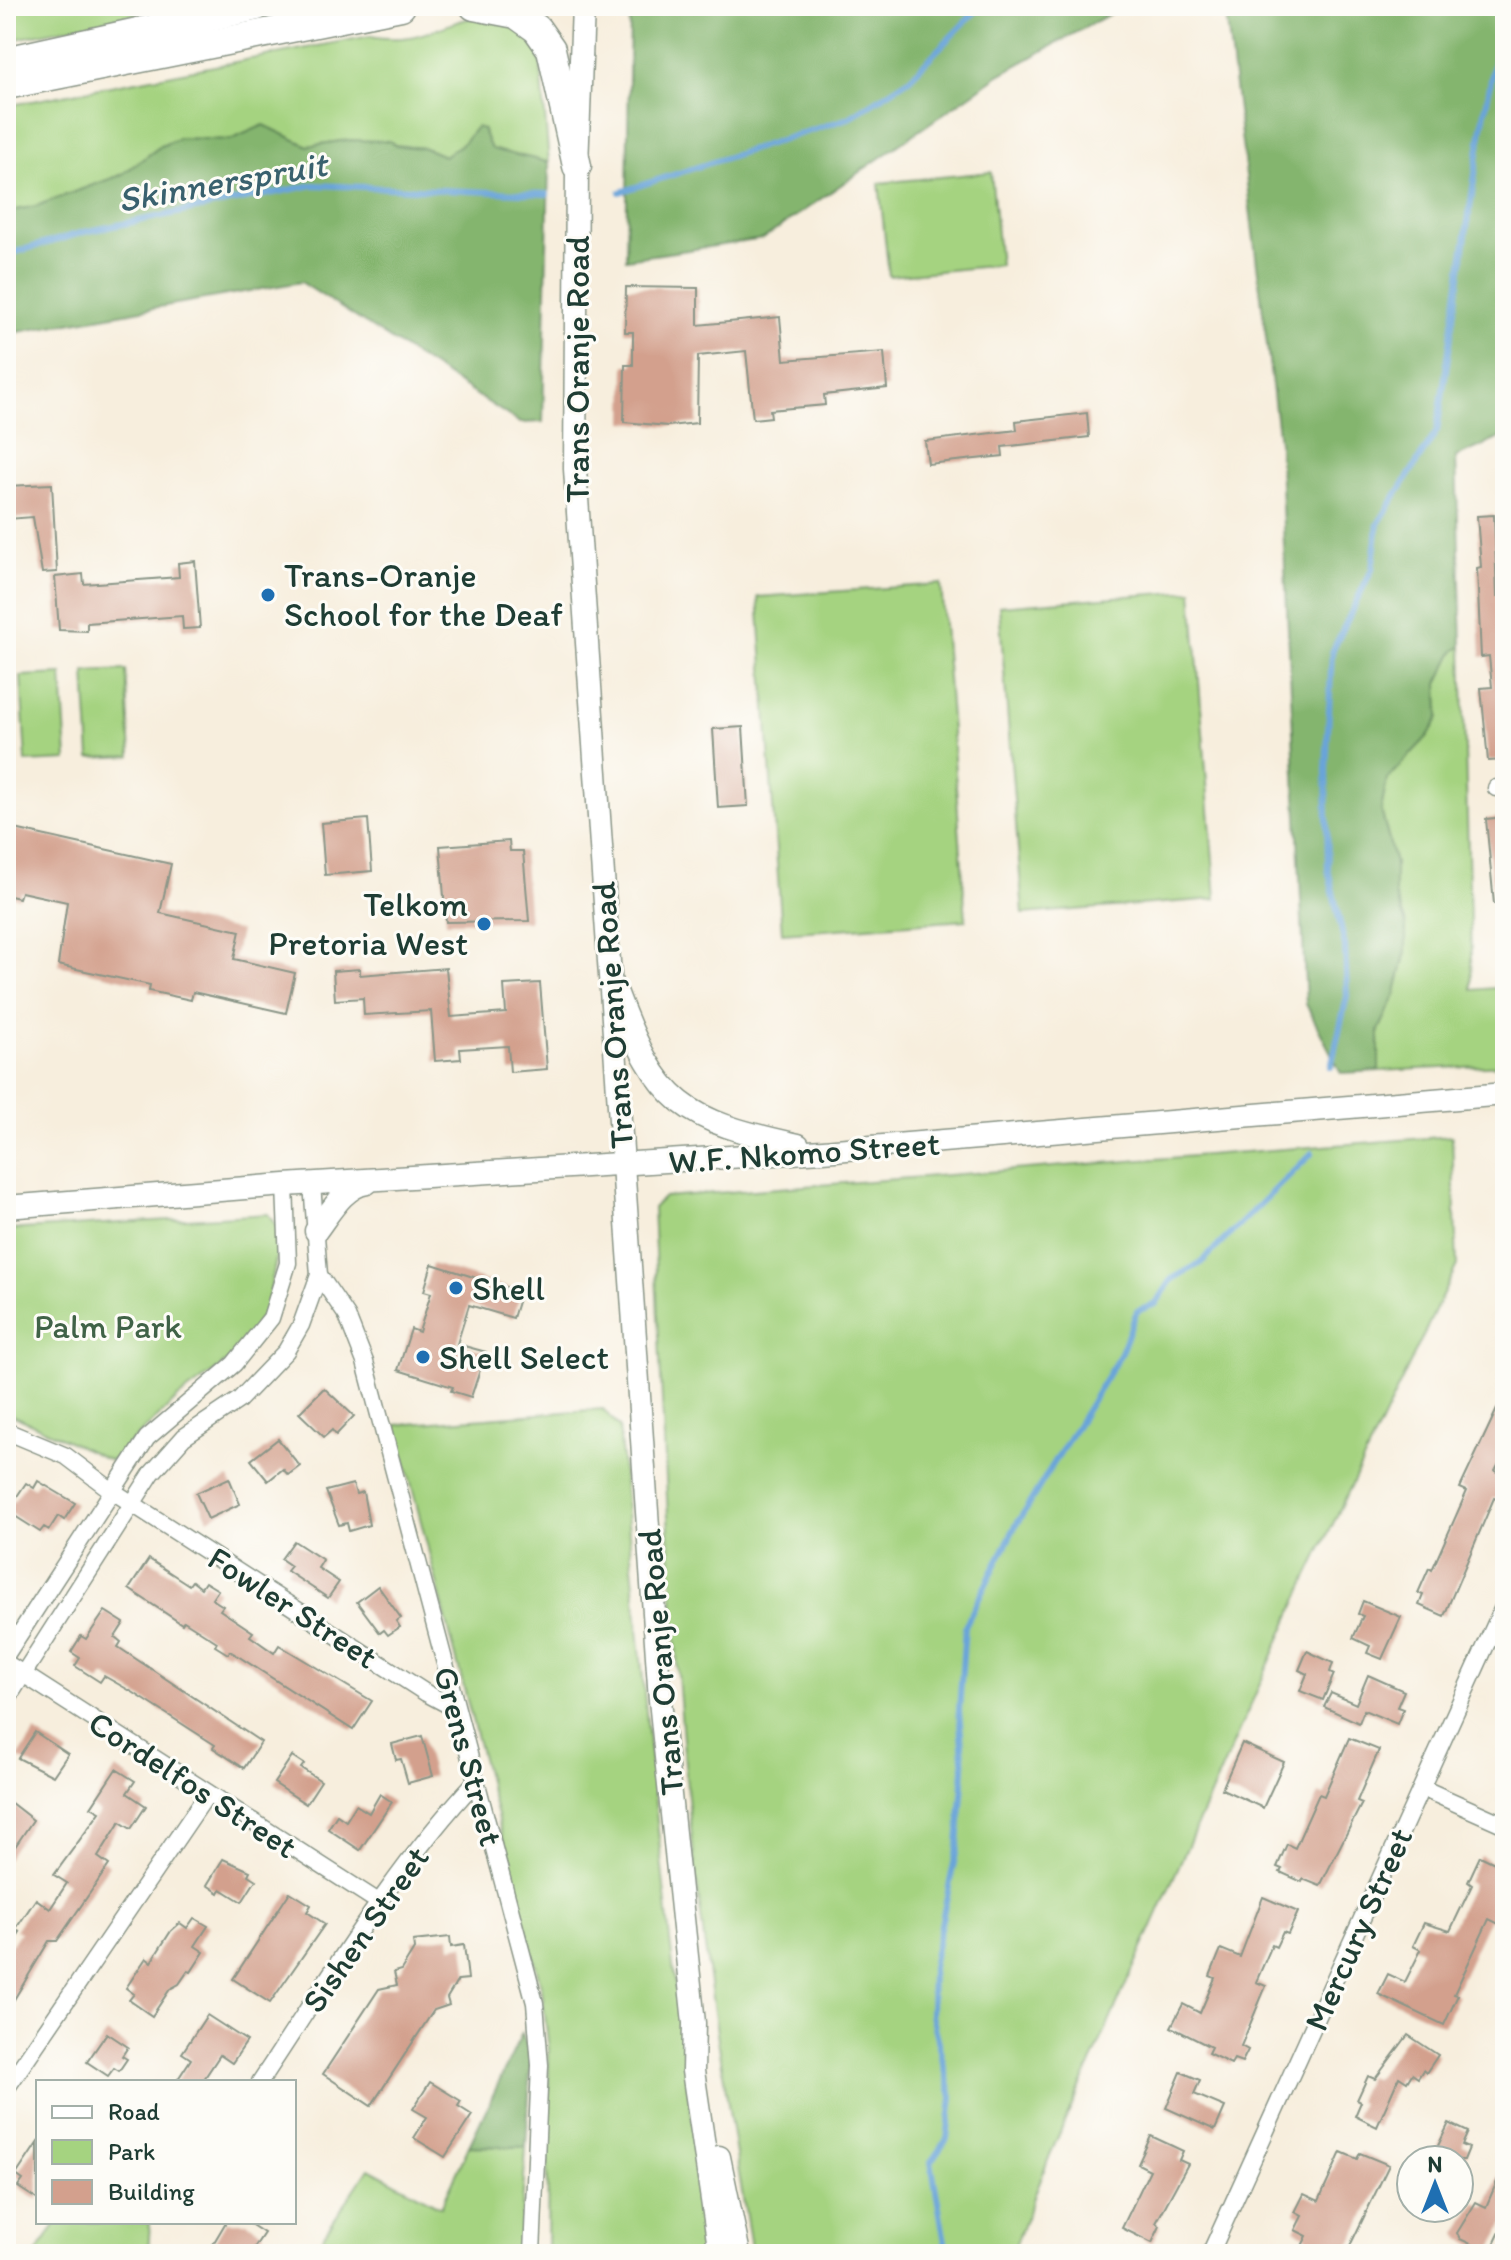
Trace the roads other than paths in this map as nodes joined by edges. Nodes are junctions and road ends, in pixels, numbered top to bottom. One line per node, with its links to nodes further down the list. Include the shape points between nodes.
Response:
1 (257, 6): 5 (highway)
2 (401, 6): 6 (highway)
3 (474, 6): 7 (highway, via 516,14 537,29 551,49)
4 (583, 6): 7 (main road, Trans Oranje Road)
5 (6, 61)
6 (6, 85)
7 (577, 166): 8 (main road, Trans Oranje Road, via 575,457)
8 (609, 970): 10 (main road, via 648,1067 684,1106 749,1134); 11 (main road, Trans Oranje Road)
9 (1505, 1094): 10 (main road, W.F. Nkomo Street)
10 (823, 1151): 11 (main road, W.F. Nkomo Street)
11 (622, 1165): 12 (main road, W.F. Nkomo Street); 32 (main road, Trans Oranje Road, via 660,1700)
12 (372, 1182): 13 (main road, W.F. Nkomo Street); 16 (main road, via 356,1184)
13 (312, 1184): 14 (main road, W.F. Nkomo Street); 16 (street)
14 (285, 1185): 15 (main road, W.F. Nkomo Street); 19 (street, via 288,1263 271,1318 234,1364 147,1438)
15 (6, 1207)
16 (316, 1231): 17 (street)
17 (319, 1275): 20 (street, via 286,1351 239,1400 184,1437); 26 (street, Grens Street, via 347,1316 365,1362)
18 (6, 1431): 19 (street, Fowler Street, via 66,1456)
19 (111, 1490): 20 (street, Fowler Street); 22 (street)
20 (132, 1504): 24 (street); 26 (street, Fowler Street)
21 (1505, 1603): 28 (street, Mercury Street)
22 (6, 1655)
23 (6, 1663): 24 (street, Cordelfos Street)
24 (23, 1675): 25 (street); 29 (street, Cordelfos Street)
25 (6, 1701)
26 (456, 1709): 27 (street, Grens Street)
27 (476, 1781): 31 (street, Sishen Street); 35 (street, Grens Street, via 540,2033)
28 (1422, 1788): 30 (street); 38 (street, Mercury Street)
29 (208, 1793): 31 (street, Cordelfos Street); 34 (street)
30 (1505, 1825)
31 (380, 1903): 33 (street, Sishen Street)
32 (694, 2023): 36 (main road, Trans Oranje Road, via 693,2071); 37 (main road, Trans Oranje Road, via 705,2057)
33 (261, 2080)
34 (6, 2089)
35 (532, 2254)
36 (720, 2254)
37 (739, 2254)
38 (1210, 2254)

